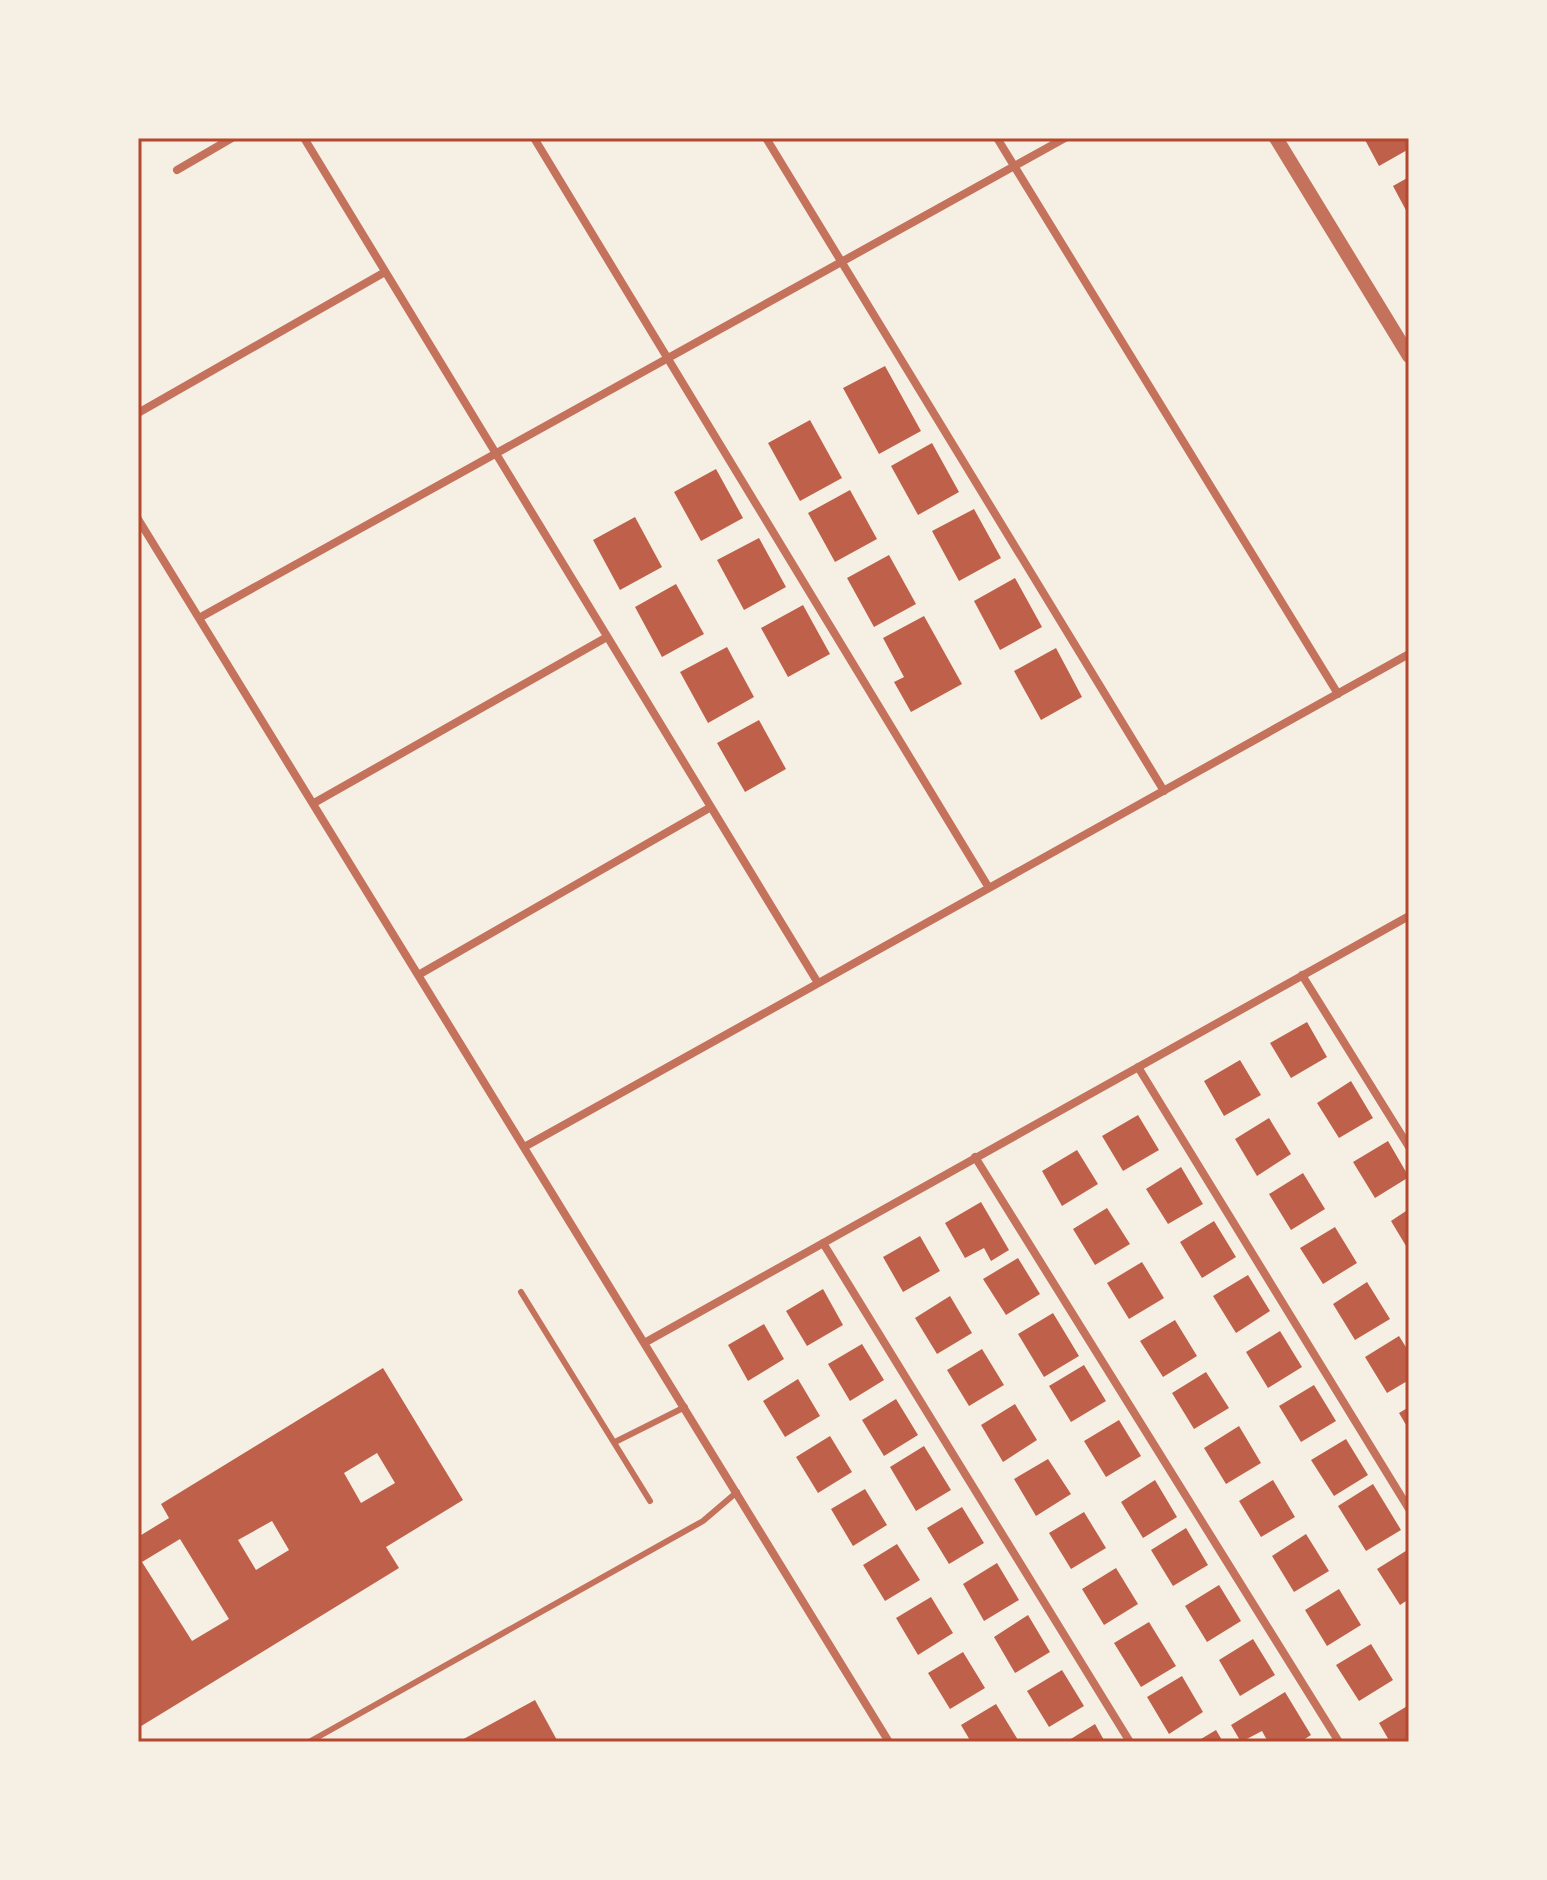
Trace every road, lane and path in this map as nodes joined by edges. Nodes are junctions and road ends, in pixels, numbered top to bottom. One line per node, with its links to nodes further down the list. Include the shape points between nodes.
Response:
1 (232, 138): 9 (street)
2 (304, 138): 11 (street)
3 (534, 138): 13 (street)
4 (766, 138): 10 (street)
5 (997, 138): 8 (street)
6 (1065, 138): 8 (street)
7 (1276, 138): 12 (street)
8 (1014, 166): 10 (street); 20 (street)
9 (177, 170)
10 (841, 262): 13 (street); 21 (street)
11 (385, 272): 14 (street); 15 (street)
12 (1409, 356)
13 (668, 358): 15 (street); 24 (street)
14 (138, 413)
15 (496, 454): 17 (street); 18 (street)
16 (138, 519): 17 (street)
17 (199, 618): 22 (street)
18 (607, 637): 22 (street); 23 (street)
19 (1409, 654): 20 (street)
20 (1338, 694): 21 (street)
21 (1164, 791): 24 (street)
22 (314, 803): 26 (street)
23 (711, 807): 26 (street); 28 (street)
24 (989, 888): 28 (street)
25 (1409, 916): 27 (street)
26 (420, 974): 30 (street)
27 (1302, 975): 29 (street); 31 (street)
28 (818, 983): 30 (street)
29 (1138, 1067): 32 (street); 40 (street)
30 (526, 1146): 35 (street)
31 (1409, 1147)
32 (975, 1157): 33 (street); 44 (street)
33 (823, 1243): 35 (street); 43 (street)
34 (521, 1292): 37 (lane)
35 (646, 1342): 36 (street)
36 (685, 1407): 37 (lane); 38 (street)
37 (615, 1442): 39 (lane)
38 (737, 1492): 41 (lane, via 703,1521); 42 (street)
39 (650, 1501)
40 (1409, 1509)
41 (309, 1742)
42 (889, 1742)
43 (1130, 1742)
44 (1339, 1742)

